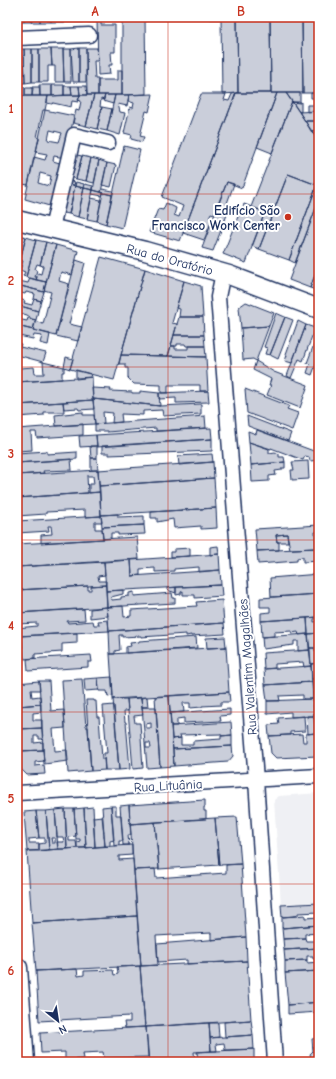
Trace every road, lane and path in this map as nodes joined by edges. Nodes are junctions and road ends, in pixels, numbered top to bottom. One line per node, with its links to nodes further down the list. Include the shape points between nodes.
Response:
1 (89, 35): 2 (street)
2 (17, 38)
3 (108, 143): 5 (street, via 74,135)
4 (17, 220): 5 (street, Rua do Oratório)
5 (52, 228): 6 (street, Rua do Oratório)
6 (223, 273): 7 (street, Rua do Oratório); 9 (street, Rua Valentim Magalhães, via 218,297)
7 (319, 309)
8 (319, 776): 9 (street, Rua Lituânia)
9 (256, 780): 10 (street, Rua Lituânia); 13 (street, Rua Valentim Magalhães)
10 (17, 793)
11 (17, 968): 12 (main road)
12 (24, 1062)
13 (275, 1062)

